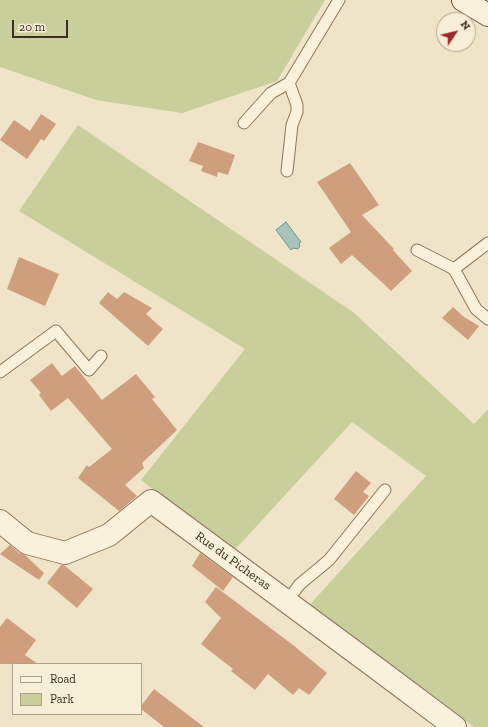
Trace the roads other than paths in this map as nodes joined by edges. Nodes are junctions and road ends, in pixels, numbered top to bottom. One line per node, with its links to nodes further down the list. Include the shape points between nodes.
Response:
1 (339, 0): 4 (lane)
2 (463, 0): 3 (street)
3 (488, 15)
4 (289, 83): 5 (lane, via 271,93); 6 (lane, via 297,112 292,125)
5 (244, 123)
6 (287, 171)
7 (488, 242): 9 (lane)
8 (417, 250): 9 (lane)
9 (454, 270): 10 (lane, via 476,309)
10 (488, 319)
11 (101, 356): 12 (lane, via 89,370 56,331)
12 (0, 372)
13 (386, 490): 15 (lane, via 329,560 300,584)
14 (0, 521): 15 (street, Rue du Picheras, via 27,543 65,554 109,535 152,501)
15 (287, 601): 16 (street, Rue du Picheras)
16 (455, 727)

